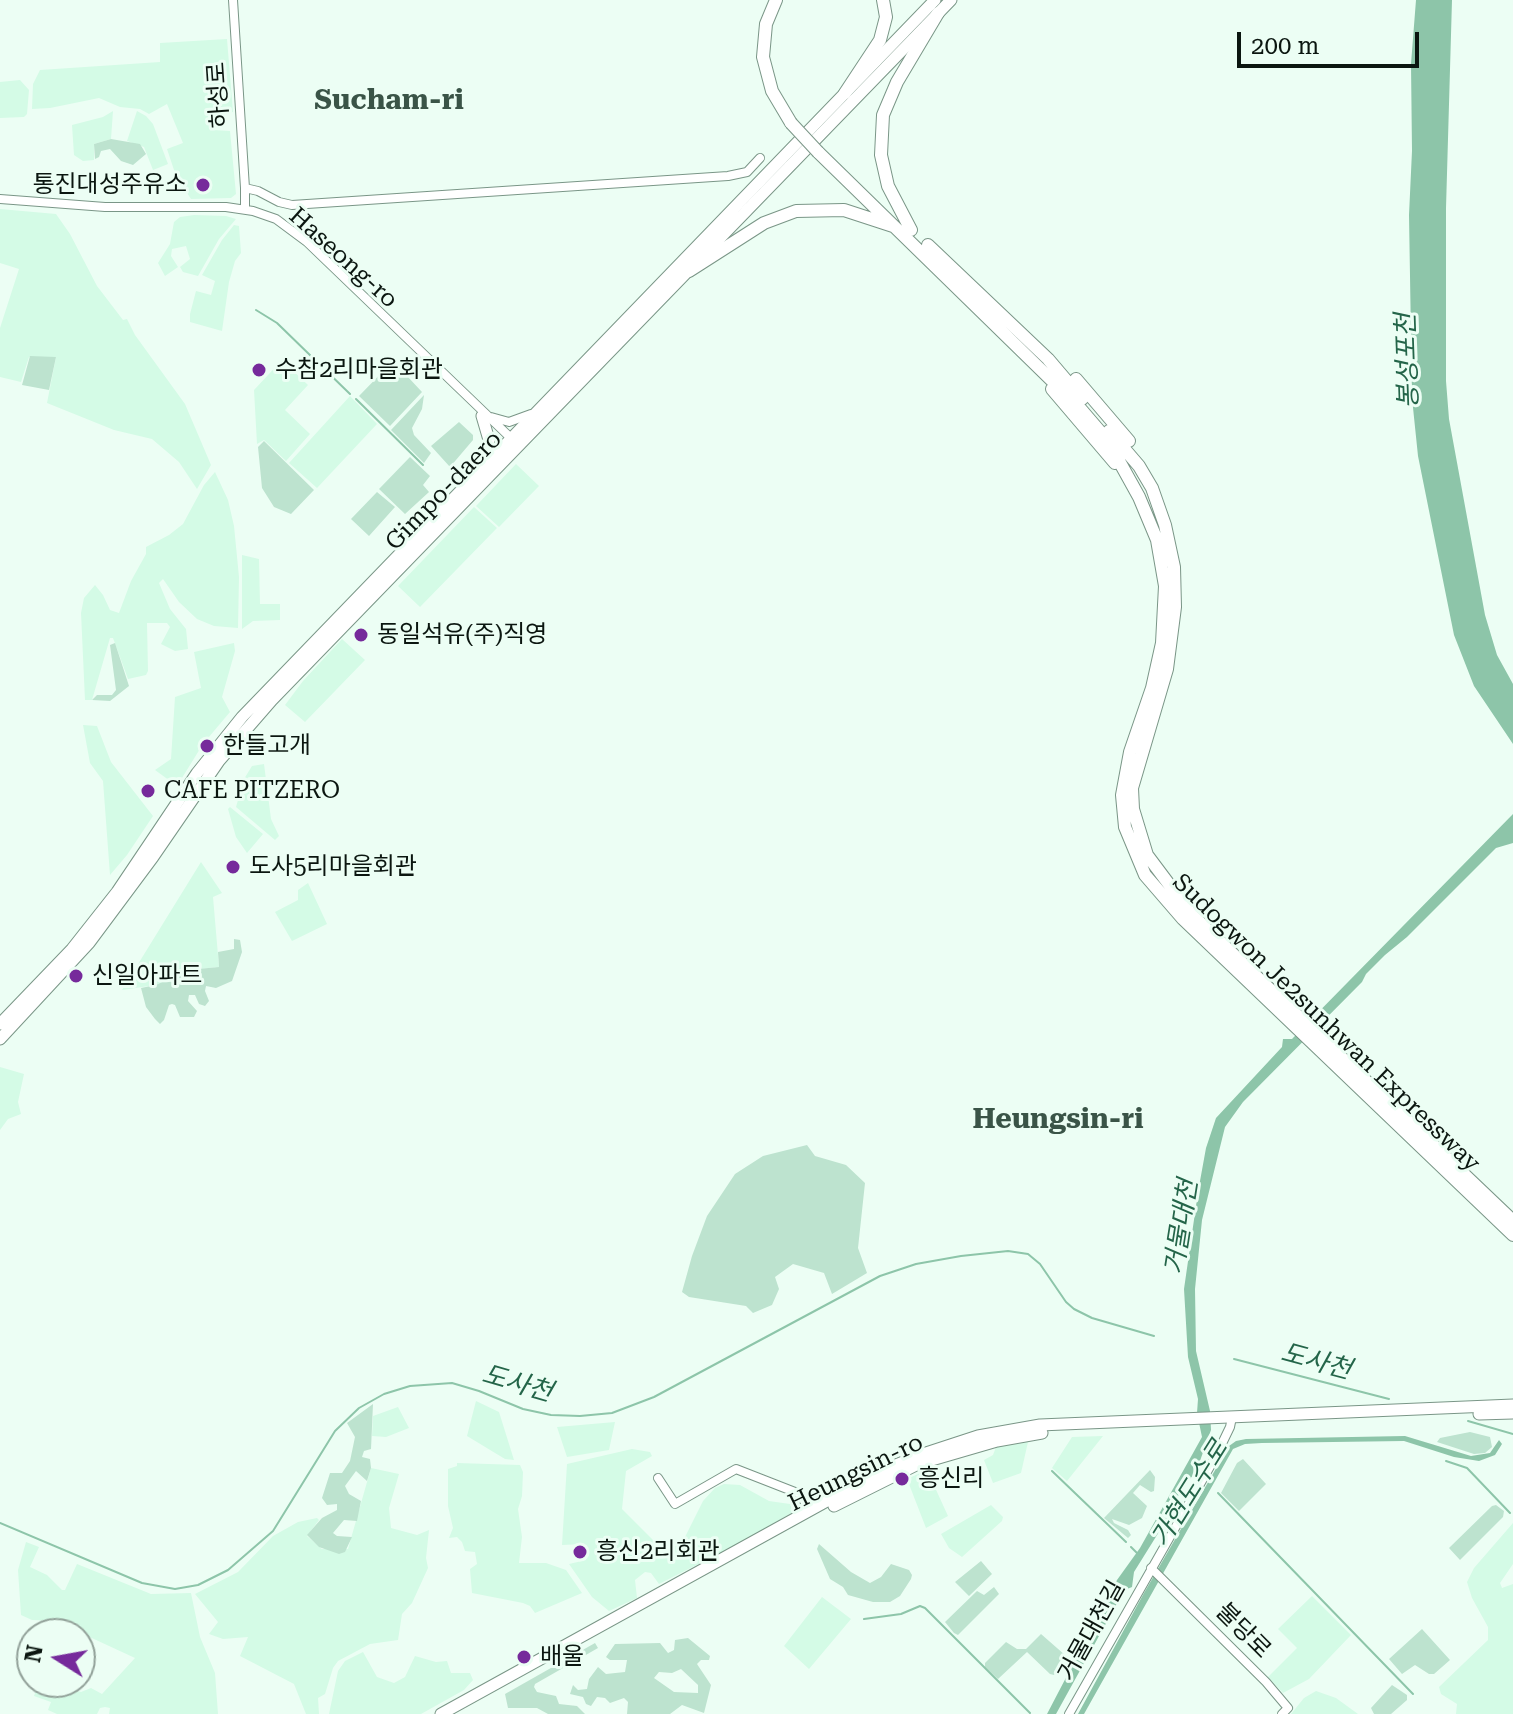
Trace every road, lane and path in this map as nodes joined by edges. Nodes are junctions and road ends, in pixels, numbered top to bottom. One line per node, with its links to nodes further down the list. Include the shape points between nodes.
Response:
1 (233, 0): 10 (street, 하성로)
2 (776, 0): 8 (highway, via 762,41 763,57 772,91)
3 (784, 0): 8 (highway, via 772,27 769,53 775,82)
4 (883, 0): 7 (highway, via 886,17 880,40)
5 (951, 0): 6 (main road, Gimpo-daero)
6 (937, 7): 7 (main road, Gimpo-daero); 13 (highway, via 883,115 881,155); 14 (main road, Gimpo-daero)
7 (845, 93): 16 (main road, Gimpo-daero)
8 (794, 122): 13 (highway, bridge)
9 (760, 158): 10 (street, Haseong-ro, via 747,172 728,176 292,205)
10 (245, 188): 12 (street)
11 (0, 201): 12 (street, Haseong-ro); 17 (street, Haseong-ro, via 244,212 267,218 292,233)
12 (245, 209): 17 (street, Haseong-ro, via 296,232)
13 (905, 230): 14 (highway, via 844,210 796,211 764,223); 15 (highway)
14 (689, 271): 18 (main road, Gimpo-daero)
15 (1043, 362): 20 (highway, Sudogwon Je2sunhwan Expressway, via 1139,466 1165,525 1174,567 1167,669 1132,788 1147,855 1192,915); 20 (highway, Sudogwon Je2sunhwan Expressway, via 1099,429 1125,470 1157,540 1165,586 1162,643 1130,752 1122,795 1125,827 1145,875 1166,903)
16 (535, 412): 17 (street, via 509,422); 18 (main road, Gimpo-daero)
17 (484, 415): 18 (street, Haseong-ro); 19 (main road, via 489,446)
18 (513, 444): 19 (main road, Gimpo-daero); 22 (main road, Gimpo-daero, via 235,742 89,943)
19 (473, 477): 21 (main road, Gimpo-daero, via 219,744 117,892 72,949)
20 (1290, 1015): 23 (highway, Sudogwon Je2sunhwan Expressway)
21 (0, 1024)
22 (0, 1039)
23 (1321, 1044): 24 (highway, Sudogwon Je2sunhwan Expressway); 25 (highway, Sudogwon Je2sunhwan Expressway)
24 (1513, 1221)
25 (1513, 1235)
26 (1513, 1405): 28 (main road)
27 (1513, 1413): 28 (main road)
28 (1225, 1421): 29 (main road); 32 (street, via 1216,1456)
29 (1192, 1423): 31 (main road, Heungsin-ro, via 1040,1425 998,1432 906,1459); 34 (main road, Heungsin-ro, via 1038,1433 907,1468)
30 (658, 1478): 31 (street, via 675,1504 736,1469 800,1494)
31 (810, 1511): 33 (main road, Heungsin-ro)
32 (1151, 1568): 35 (street, 거물대천길); 36 (street, 불당로, via 1283,1700 1288,1708)
33 (441, 1714)
34 (454, 1714)
35 (1069, 1714)
36 (1282, 1714)

